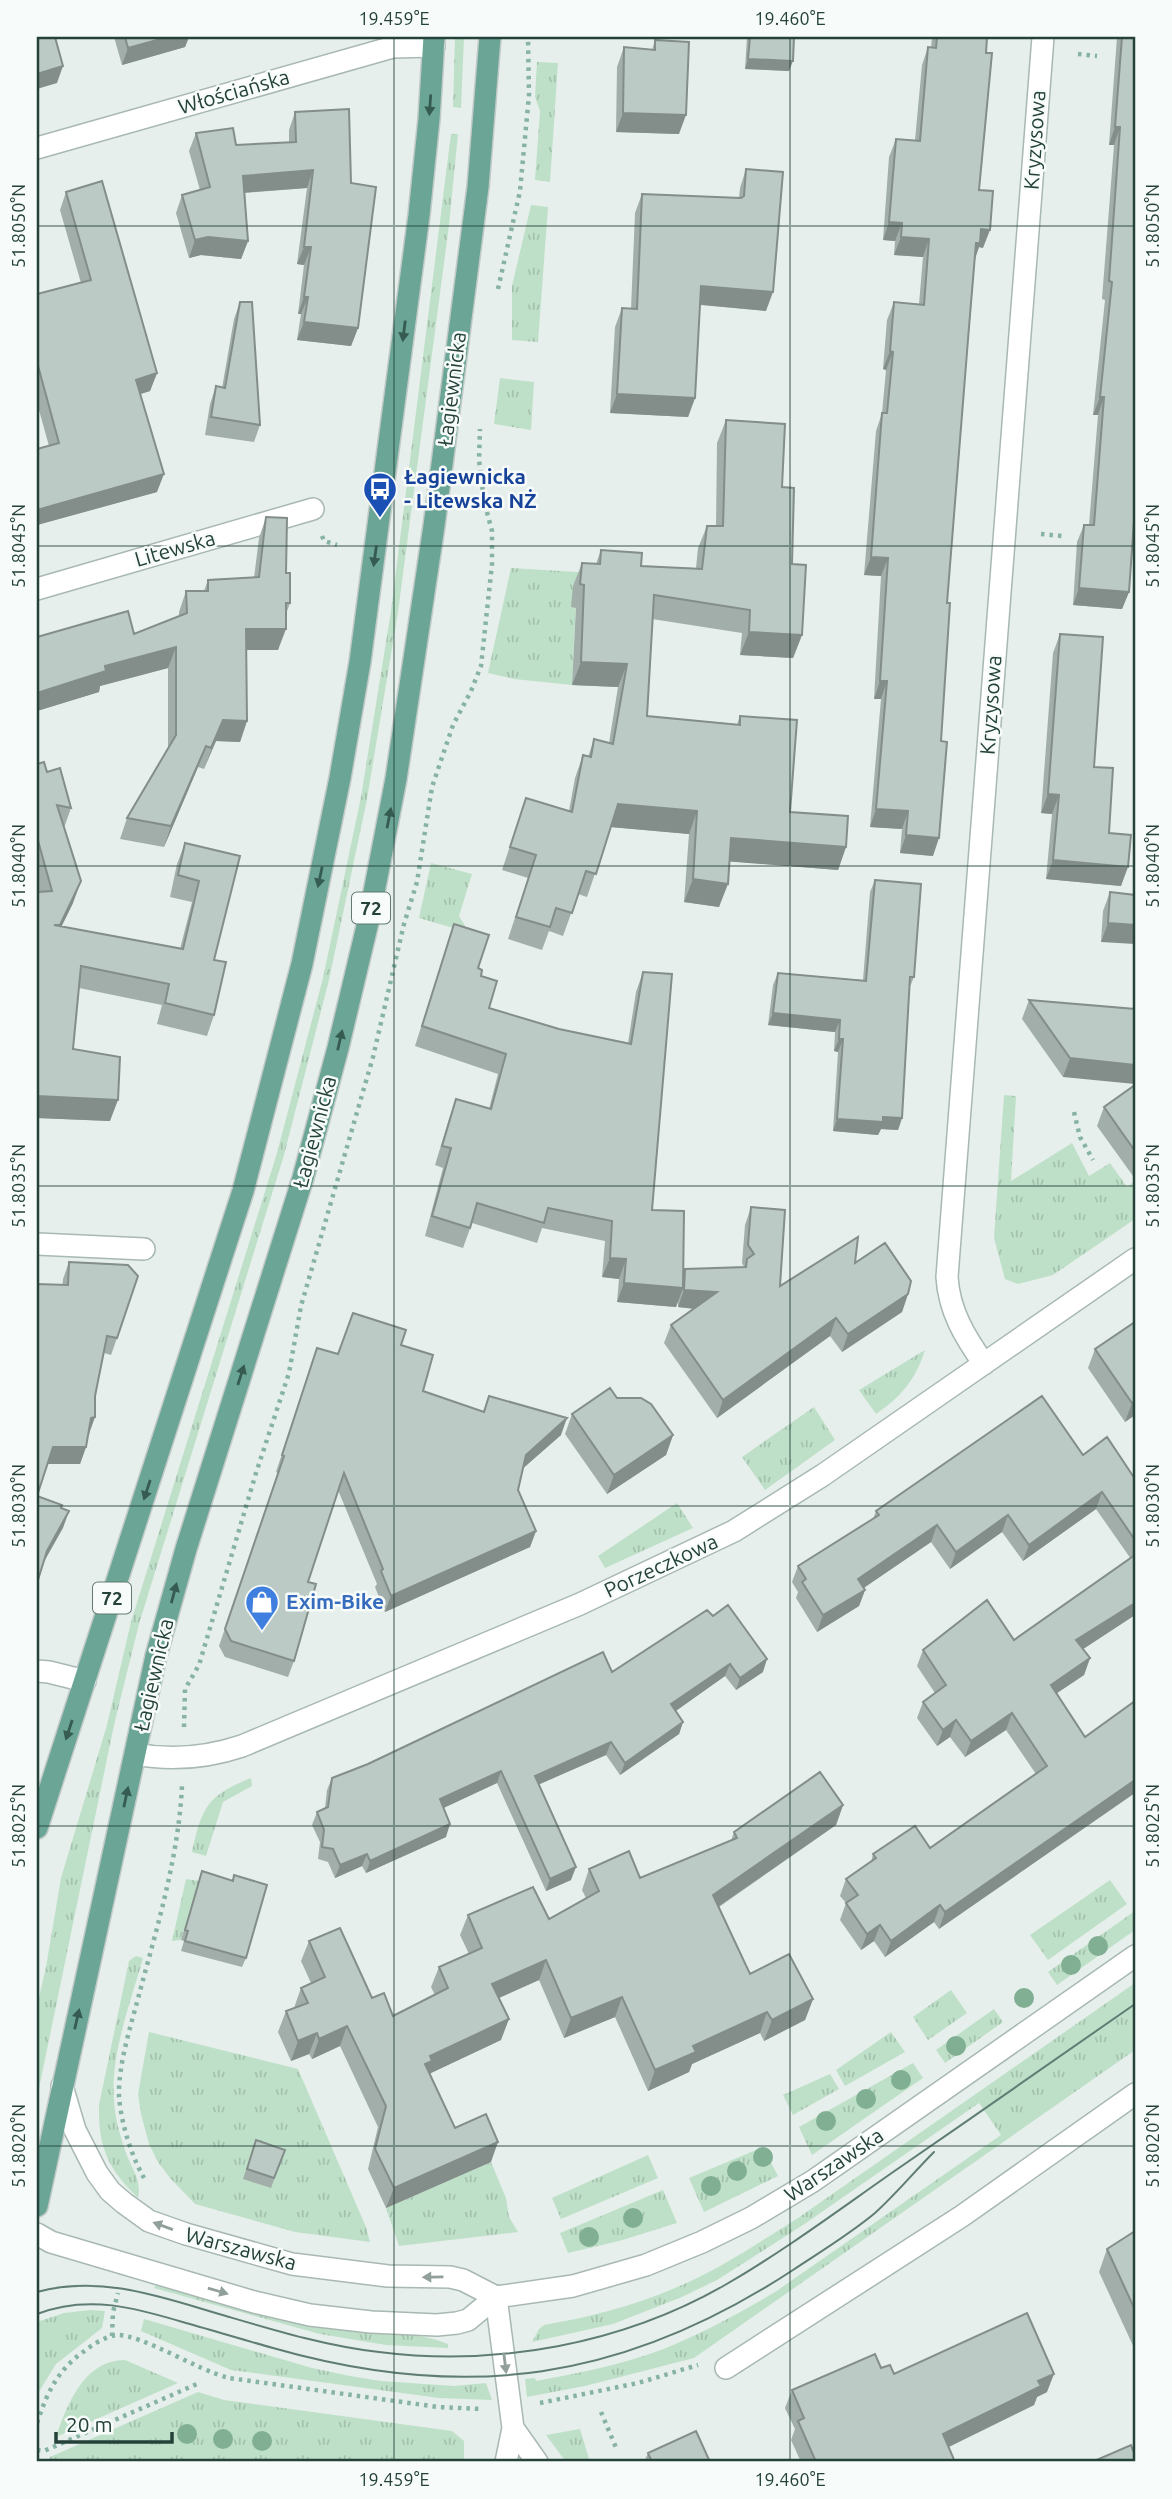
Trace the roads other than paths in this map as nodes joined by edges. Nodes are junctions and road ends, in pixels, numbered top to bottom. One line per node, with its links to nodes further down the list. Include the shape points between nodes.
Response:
1 (490, 37): 13 (main road, Łagiewnicka / 72, one-way to 1, via 186,1549 321,1114 381,858 412,681 447,430 478,187)
2 (1043, 37): 10 (street, Kryzysowa, via 947,1277 958,1323)
3 (434, 41): 4 (street, Włościańska, via 393,47); 12 (main road, 72, one-way to 12, via 419,215 360,662 302,964 243,1191)
4 (37, 149)
5 (313, 509): 6 (street, Litewska)
6 (37, 589)
7 (37, 1244): 8 (street)
8 (144, 1249)
9 (1135, 1259): 10 (street, Porzeczkowa)
10 (984, 1364): 13 (street, Porzeczkowa, via 765,1514 685,1556 242,1746 183,1759)
11 (37, 1671): 12 (street)
12 (85, 1681): 14 (main road, 72, one-way to 14)
13 (135, 1754): 16 (main road, Łagiewnicka / 72, one-way to 13)
14 (37, 1828)
15 (1135, 1956): 20 (street, Warszawska, via 813,2181 751,2218 646,2265 573,2286)
16 (62, 2086): 18 (main road, Łagiewnicka / 72); 20 (street, Warszawska, one-way to 16, via 450,2277 388,2276 292,2263 149,2221 110,2191 97,2173 75,2130)
17 (1135, 2094): 21 (street, via 962,2216)
18 (37, 2206)
19 (37, 2234): 20 (street, one-way to 20, via 254,2302 329,2317 457,2323 468,2320)
20 (496, 2297): 22 (street, one-way to 22)
21 (726, 2368)
22 (513, 2428): 23 (street); 24 (street)
23 (506, 2462)
24 (537, 2462)

